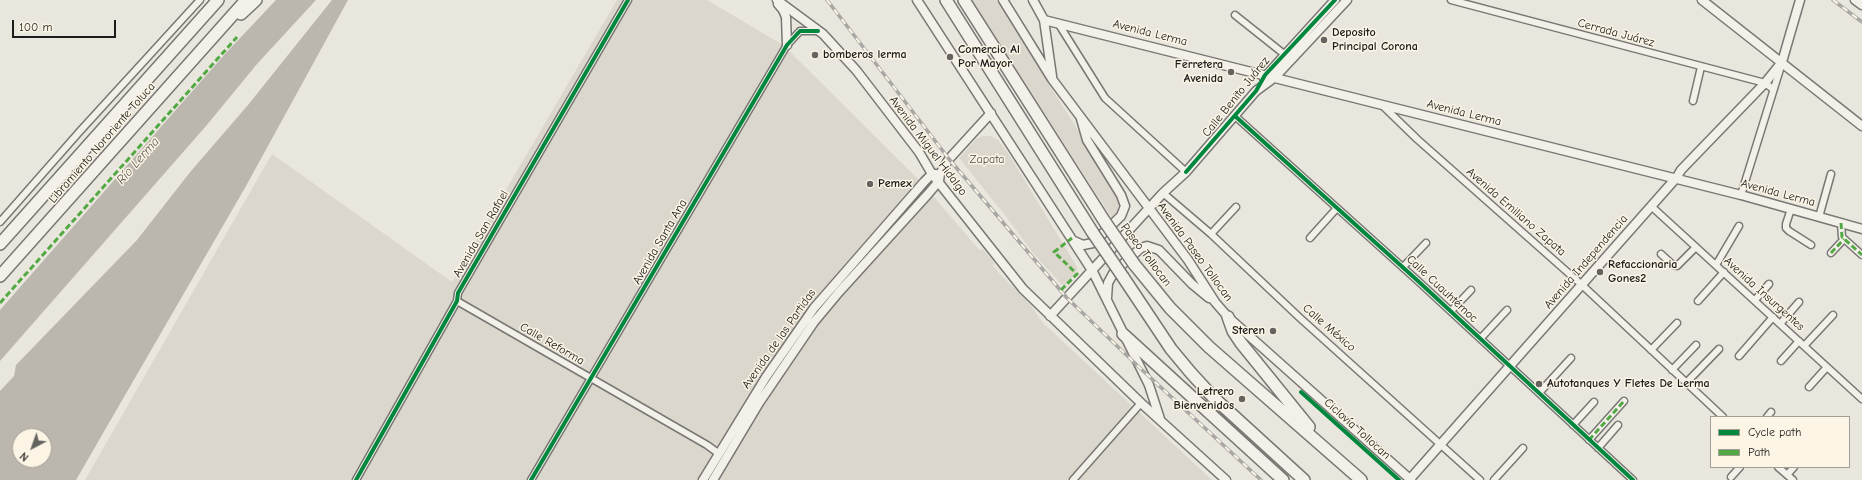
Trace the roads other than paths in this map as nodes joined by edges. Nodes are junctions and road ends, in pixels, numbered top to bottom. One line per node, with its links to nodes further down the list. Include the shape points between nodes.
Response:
1 (200, 0): 52 (street)
2 (218, 0): 61 (highway, Libramiento Nororiente Toluca)
3 (246, 0): 22 (highway, Libramiento Nororiente Toluca)
4 (256, 0): 22 (highway, via 233,22)
5 (628, 0): 77 (street, Avenida San Rafael, via 458,294)
6 (776, 0): 23 (main road, Avenida Miguel Hidalgo); 24 (main road, via 786,17)
7 (917, 0): 36 (main road)
8 (946, 0): 134 (highway, bridge, via 1093,233 1171,349 1214,397)
9 (964, 0): 118 (highway, Paseo Tollocan, bridge, via 1134,264 1170,308 1209,348)
10 (1003, 0): 30 (main road, Avenida Paseo Tollocan)
11 (1033, 0): 20 (main road)
12 (1335, 0): 25 (main road, Calle Benito Juárez)
13 (1347, 0): 29 (main road, Calle Benito Juárez)
14 (1451, 0): 27 (street, Cerrada Juárez)
15 (1702, 0): 26 (main road)
16 (1800, 0): 26 (main road, Avenida Independencia)
17 (1855, 0): 18 (main road)
18 (1862, 5)
19 (1235, 15): 25 (street)
20 (1044, 20): 21 (main road, Avenida Lerma); 30 (main road)
21 (1058, 23): 28 (main road, Avenida Lerma); 40 (street, via 1105,98)
22 (222, 26): 71 (highway, Libramiento Nororiente Toluca)
23 (818, 31): 24 (street, Avenida Santa Ana, via 800,30); 43 (main road, Avenida Miguel Hidalgo, via 856,70)
24 (788, 45): 102 (street, Avenida Santa Ana)
25 (1284, 54): 28 (main road, Calle Benito Juárez)
26 (1782, 62): 31 (main road, Avenida Independencia); 32 (street, Avenida Independencia); 39 (main road)
27 (1701, 67): 31 (street, Cerrada Juárez); 34 (street)
28 (1265, 75): 29 (main road, Avenida Lerma); 33 (main road, Calle Benito Juárez)
29 (1275, 77): 33 (main road, Calle Benito Juárez); 35 (main road, Avenida Lerma)
30 (1052, 79): 37 (main road, Avenida Paseo Tollocan)
31 (1765, 83): 32 (street, Cerrada Juárez); 42 (main road, Avenida Independencia)
32 (1773, 89): 44 (street, Avenida Independencia)
33 (1256, 91): 38 (main road, Calle Benito Juárez)
34 (1693, 101)
35 (1381, 104): 42 (main road, Avenida Lerma); 73 (street, Avenida Emiliano Zapata)
36 (991, 113): 43 (main road, Avenida de las Partidas, via 948,160); 59 (main road)
37 (1080, 115): 49 (main road, Avenida Paseo Tollocan); 59 (main road, via 1087,140 1121,195 1125,206 1122,216 1093,244 1083,245)
38 (1235, 116): 40 (main road, Calle Benito Juárez); 48 (street, Calle Cuauhtémoc)
39 (1862, 126)
40 (1186, 172): 45 (main road, Calle Benito Juárez)
41 (1831, 174): 51 (street)
42 (1678, 175): 44 (main road, Avenida Lerma); 46 (main road, Avenida Independencia)
43 (937, 177): 84 (main road, Avenida Miguel Hidalgo, via 1018,283); 121 (main road, Avenida de las Partidas, via 845,271 814,308 785,347); 130 (main road, Avenida de las Partidas, via 814,322 759,403)
44 (1742, 191): 50 (main road, Avenida Lerma)
45 (1163, 193): 49 (main road, Calle Benito Juárez); 56 (street, Calle México)
46 (1651, 206): 63 (street, Avenida Insurgentes); 73 (main road, Avenida Independencia)
47 (1236, 207): 56 (street)
48 (1337, 208): 57 (street); 68 (street, Calle Cuauhtémoc)
49 (1149, 209): 69 (main road, Calle Benito Juárez); 79 (main road, Avenida Paseo Tollocan, via 1188,260)
50 (1791, 209): 51 (main road, Avenida Lerma); 62 (street, via 1786,228)
51 (1819, 217): 53 (main road, Avenida Lerma)
52 (0, 222)
53 (1841, 223): 55 (main road, Avenida Lerma); 58 (street, via 1841,234)
54 (1738, 226): 67 (street)
55 (1862, 229)
56 (1211, 234): 117 (street, Calle México)
57 (1310, 238)
58 (1844, 239): 64 (street); 66 (street)
59 (1074, 241): 69 (main road)
60 (1426, 242): 68 (street)
61 (0, 244)
62 (1810, 245)
63 (1696, 247): 65 (street, via 1676,266); 67 (street, Avenida Insurgentes)
64 (1831, 253)
65 (1661, 254)
66 (1862, 256)
67 (1716, 265): 70 (street, Avenida Insurgentes)
68 (1403, 267): 82 (street, Calle Cuauhtémoc)
69 (1092, 272): 75 (main road); 84 (main road, Calle Benito Juárez)
70 (1724, 272): 76 (street, Avenida Insurgentes); 78 (street)
71 (0, 276)
72 (1769, 284): 76 (street)
73 (1582, 285): 95 (street, Avenida Emiliano Zapata); 99 (main road, Avenida Independencia)
74 (1471, 290): 82 (street)
75 (1107, 299): 79 (main road, via 1108,283 1114,272 1141,248 1151,246 1159,250 1192,284); 89 (main road)
76 (1755, 300): 86 (street, Avenida Insurgentes)
77 (457, 301): 102 (street, Calle Reforma); 127 (street, Avenida San Rafael)
78 (1698, 301)
79 (1215, 302): 85 (main road, Avenida Paseo Tollocan)
80 (1799, 302): 88 (street)
81 (1507, 310): 90 (street)
82 (1452, 312): 90 (street, Calle Cuauhtémoc)
83 (1832, 315): 93 (street)
84 (1050, 316): 109 (main road)
85 (1228, 317): 118 (highway, via 1241,343); 136 (main road, Avenida Paseo Tollocan)
86 (1773, 317): 88 (street, Avenida Insurgentes); 96 (street)
87 (1677, 322): 95 (street)
88 (1780, 324): 91 (street, Avenida Insurgentes)
89 (1123, 334): 113 (main road, via 1149,385); 133 (highway)
90 (1480, 338): 99 (street, Calle Cuauhtémoc)
91 (1799, 341): 93 (street, Avenida Insurgentes); 98 (street)
92 (1696, 345): 101 (street)
93 (1804, 346): 100 (street, Avenida Insurgentes)
94 (1719, 349): 103 (street)
95 (1651, 350): 101 (street, Avenida Emiliano Zapata)
96 (1739, 356)
97 (1571, 358): 105 (street)
98 (1781, 361)
99 (1511, 366): 105 (street, Calle Cuauhtémoc); 117 (main road, Avenida Independencia)
100 (1827, 367): 104 (street); 106 (street, Avenida Insurgentes)
101 (1672, 370): 103 (street, Avenida Emiliano Zapata)
102 (591, 378): 121 (street, Calle Reforma); 128 (street, Avenida Santa Ana)
103 (1686, 383): 111 (street, Avenida Emiliano Zapata)
104 (1809, 387)
105 (1539, 393): 114 (street, Calle Cuauhtémoc)
106 (1862, 399)
107 (1624, 400): 116 (street)
108 (1594, 402): 114 (street)
109 (1141, 403): 113 (main road); 131 (street)
110 (1771, 412): 112 (street)
111 (1722, 416)
112 (1767, 416)
113 (1160, 419): 132 (main road)
114 (1573, 425): 116 (street, Calle Cuauhtémoc)
115 (1618, 425): 120 (street)
116 (1589, 440): 120 (street, Calle Cuauhtémoc)
117 (1441, 445): 136 (main road, Avenida Independencia); 137 (street, Calle México)
118 (1326, 448): 135 (highway, Paseo Tollocan)
119 (1523, 448): 138 (street)
120 (1598, 448): 139 (street, Calle Cuauhtémoc)
121 (718, 453): 129 (main road, Avenida de las Partidas)
122 (1739, 468): 126 (street)
123 (1779, 468): 125 (street)
124 (1793, 468): 125 (street)
125 (1787, 475): 140 (street)
126 (1731, 477)
127 (356, 480)
128 (531, 480)
129 (703, 480)
130 (714, 480)
131 (1073, 480)
132 (1226, 480)
133 (1284, 480)
134 (1304, 480)
135 (1361, 480)
136 (1411, 480)
137 (1480, 480)
138 (1494, 480)
139 (1633, 480)
140 (1793, 480)

